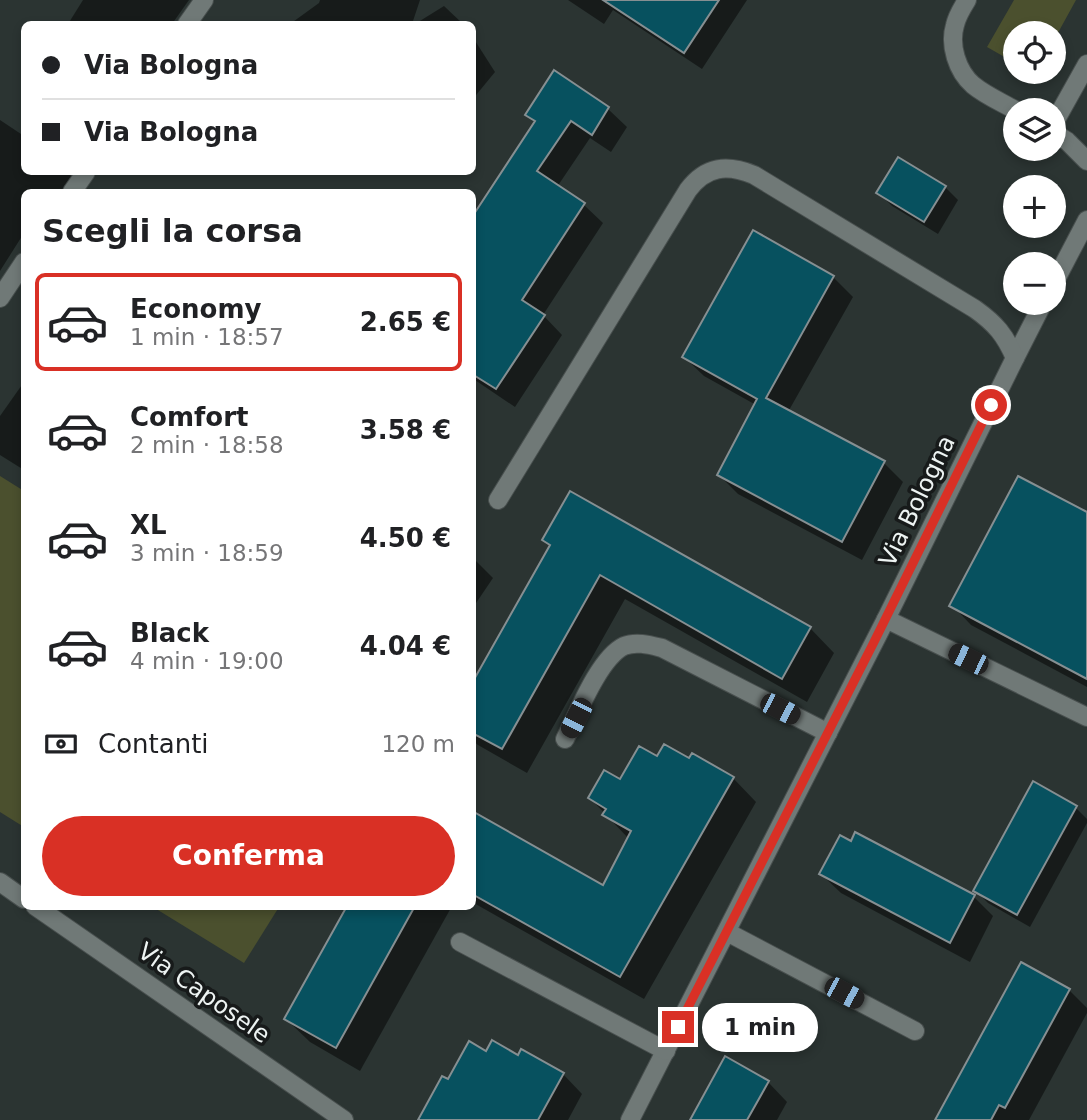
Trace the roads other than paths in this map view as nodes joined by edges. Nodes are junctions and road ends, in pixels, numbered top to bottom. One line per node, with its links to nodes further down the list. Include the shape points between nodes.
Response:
1 (204, 0): 3 (street)
2 (967, 0): 6 (street, via 954,26 955,55 971,83)
3 (189, 21)
4 (1087, 64): 5 (street)
5 (1066, 102)
6 (1003, 103)
7 (1066, 141): 8 (street)
8 (1087, 161)
9 (1084, 232): 10 (street)
10 (1066, 263)
11 (21, 266): 12 (street)
12 (0, 298)
13 (1038, 315): 14 (street, Via Bologna)
14 (1015, 358): 15 (street, via 1000,330 975,309 754,175 716,169 688,190); 16 (street, Via Bologna)
15 (498, 500)
16 (886, 619): 17 (street); 18 (street, Via Bologna)
17 (1087, 718)
18 (828, 733): 19 (street, via 662,648 637,643 625,645 606,662); 23 (street, Via Bologna)
19 (565, 739)
20 (0, 882): 21 (street)
21 (21, 897)
22 (41, 910): 27 (street, Via Caposele)
23 (726, 932): 25 (street); 26 (street, Via Bologna)
24 (460, 942): 26 (street)
25 (915, 1031)
26 (666, 1051): 28 (street, Via Bologna)
27 (344, 1120)
28 (630, 1120)

